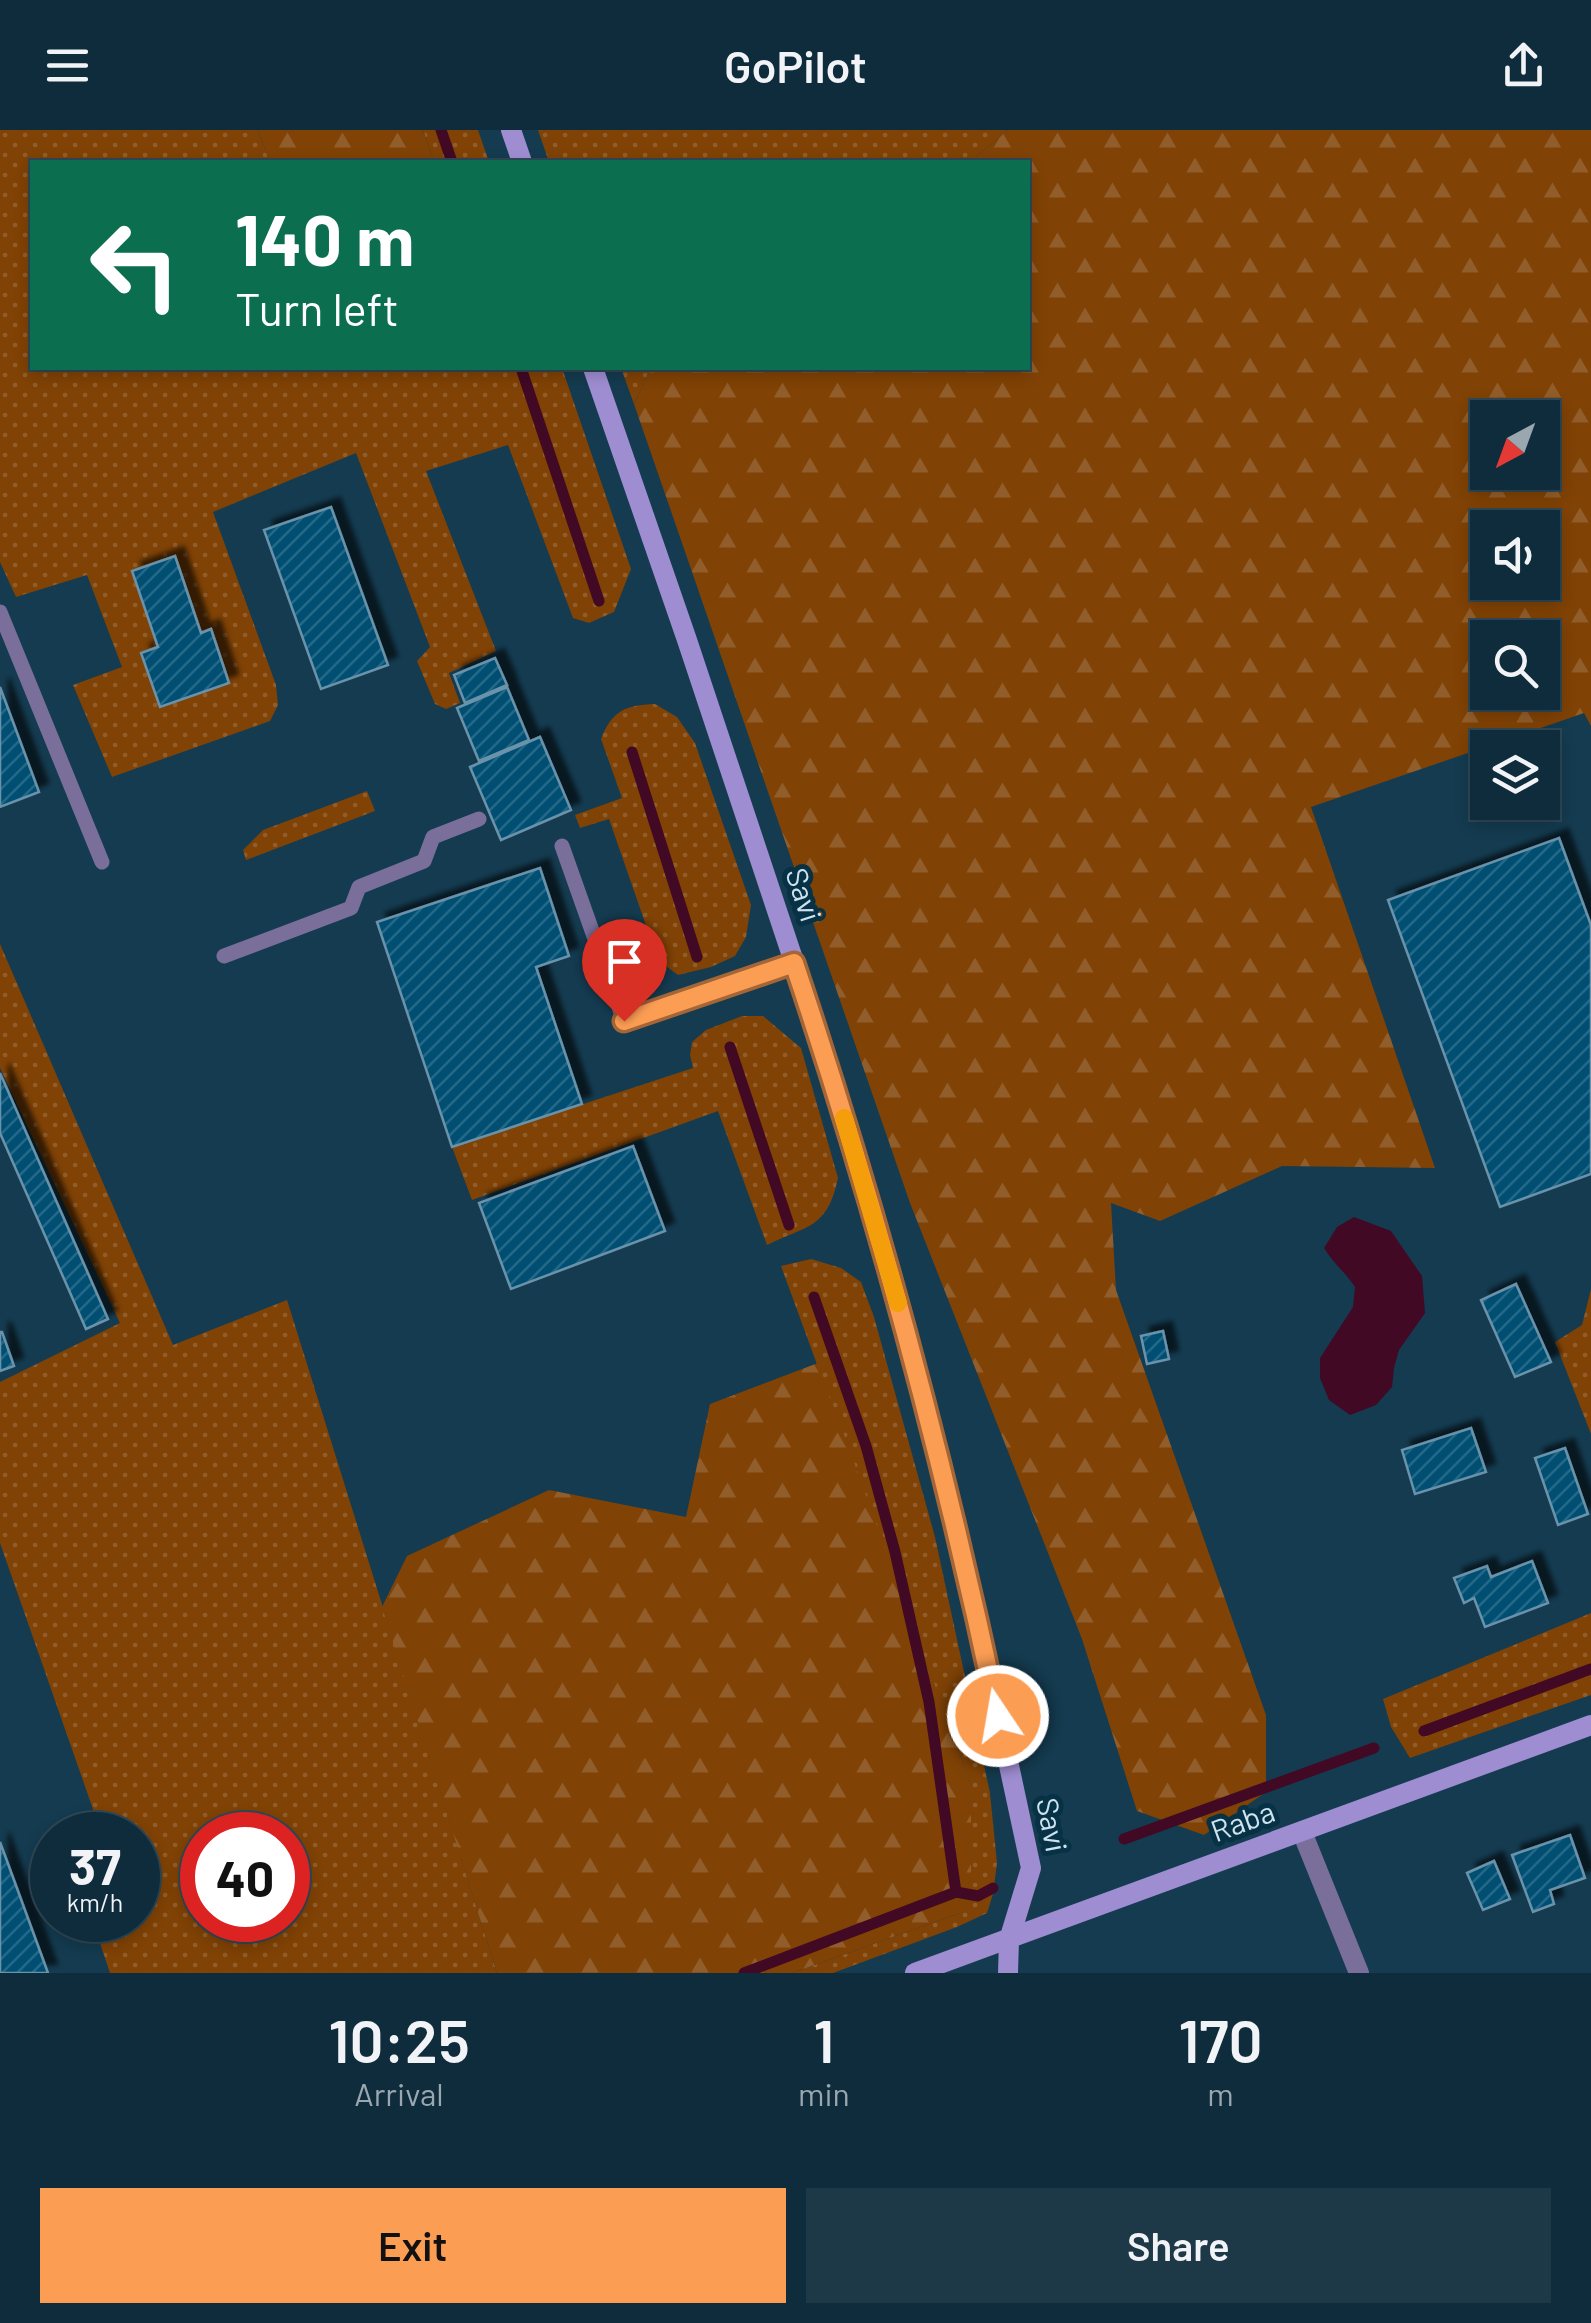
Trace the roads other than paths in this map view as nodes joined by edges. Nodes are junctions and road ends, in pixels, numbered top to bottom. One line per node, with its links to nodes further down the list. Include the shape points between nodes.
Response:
1 (511, 130): 2 (street)
2 (521, 160)
3 (594, 370): 9 (street, Savi)
4 (0, 612): 7 (lane)
5 (478, 818): 8 (lane, via 433,837 424,862 359,886 351,908)
6 (562, 846): 9 (lane, via 624,1021)
7 (102, 862)
8 (224, 956)
9 (794, 963): 12 (street, Savi, via 894,1288 966,1565 1031,1868)
10 (1591, 1725): 11 (street, Raba)
11 (1302, 1832): 12 (street, Raba); 15 (street)
12 (1009, 1940): 13 (street, Raba); 14 (street, Savi)
13 (915, 1973)
14 (1008, 1973)
15 (1359, 1973)

